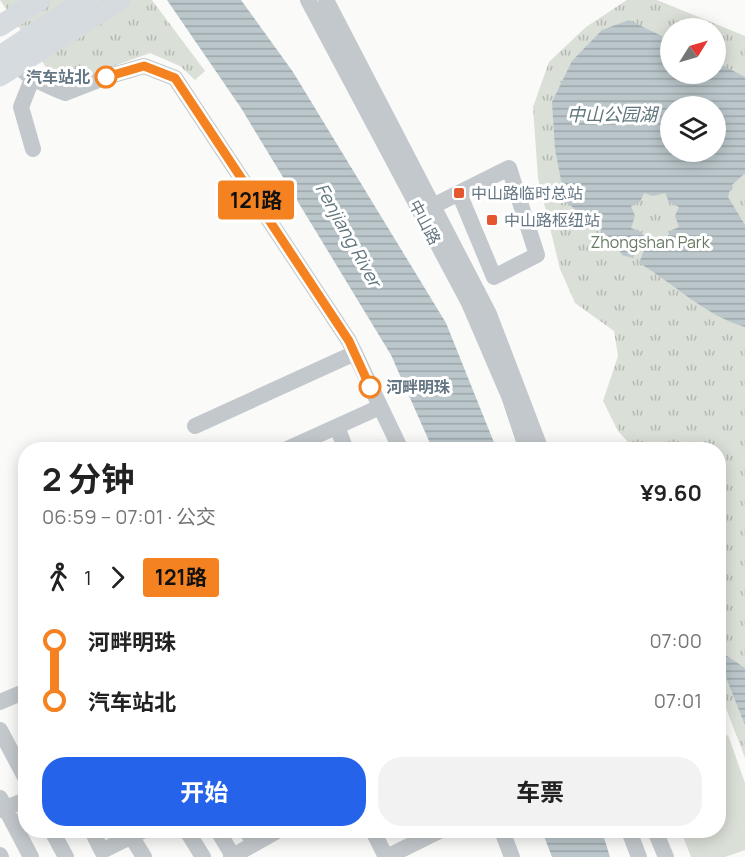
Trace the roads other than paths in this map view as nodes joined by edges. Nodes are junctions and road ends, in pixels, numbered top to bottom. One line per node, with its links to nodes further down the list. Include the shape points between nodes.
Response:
1 (62, 0): 6 (main road)
2 (85, 0): 6 (main road)
3 (120, 0): 8 (main road, via 41,51)
4 (308, 0): 11 (street, 中山路)
5 (326, 0): 11 (street, 中山路)
6 (41, 10): 7 (main road); 8 (main road)
7 (0, 26)
8 (9, 61): 9 (street); 12 (street, via 65,93 144,66 175,78)
9 (33, 149)
10 (459, 194): 10 (street, via 494,277 537,255 509,168); 11 (street)
11 (426, 210): 19 (street, 中山路, via 509,396); 20 (street, 中山路, via 489,315)
12 (355, 353): 13 (street); 14 (street)
13 (380, 407): 15 (street); 18 (street)
14 (195, 426)
15 (337, 427): 16 (street); 17 (street)
16 (303, 442)
17 (343, 442)
18 (396, 442)
19 (524, 442)
20 (538, 442)
21 (18, 696): 22 (street)
22 (0, 702)
23 (0, 730): 24 (street)
24 (18, 764)
25 (18, 802): 26 (street)
26 (2, 806): 27 (street)
27 (18, 834)
28 (20, 838): 42 (street)
29 (56, 838): 43 (street)
30 (93, 838): 41 (street)
31 (123, 838): 41 (street)
32 (132, 838): 44 (street)
33 (191, 838): 45 (street)
34 (222, 838): 46 (street)
35 (250, 838): 46 (street)
36 (377, 838): 47 (street)
37 (425, 838): 47 (street)
38 (505, 838): 48 (street)
39 (631, 838): 49 (street)
40 (658, 838): 50 (street)
41 (96, 854)
42 (31, 857)
43 (66, 857)
44 (144, 857)
45 (203, 857)
46 (232, 857)
47 (387, 857)
48 (512, 857)
49 (639, 857)
50 (666, 857)

